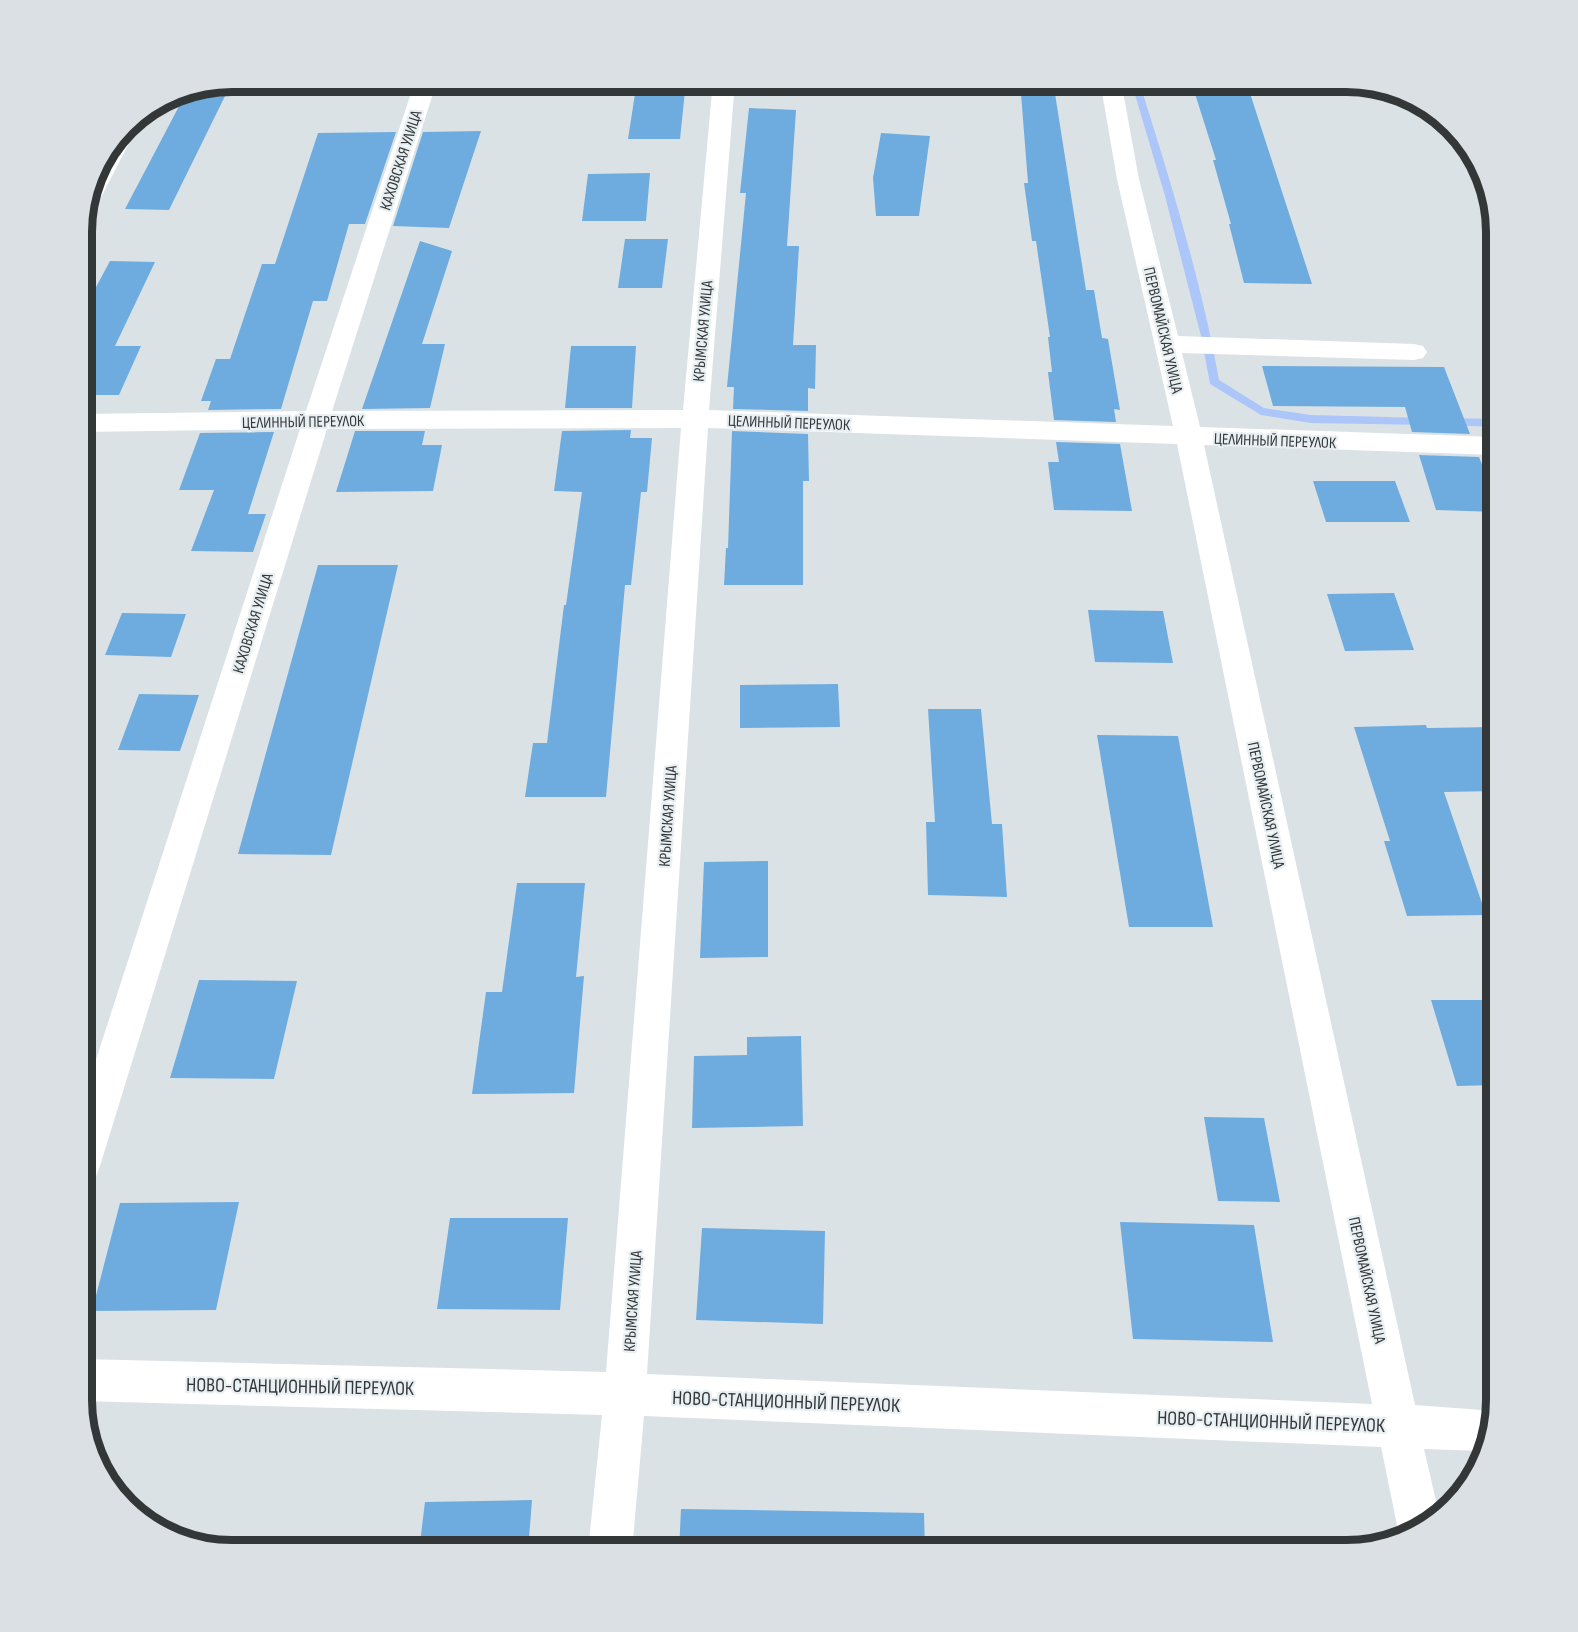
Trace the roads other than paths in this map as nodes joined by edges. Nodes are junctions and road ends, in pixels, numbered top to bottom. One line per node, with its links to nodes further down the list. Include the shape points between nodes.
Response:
1 (422, 92): 7 (street, КАХОВСКАЯ УЛИЦА)
2 (723, 92): 6 (street, КРЫМСКАЯ УЛИЦА)
3 (1112, 92): 4 (street, ПЕРВОМАЙСКАЯ УЛИЦА)
4 (1167, 344): 5 (street); 9 (street, ПЕРВОМАЙСКАЯ УЛИЦА)
5 (1414, 352)
6 (695, 419): 7 (street, ЦЕЛИННЫЙ ПЕРЕУЛОК); 9 (street, ЦЕЛИННЫЙ ПЕРЕУЛОК); 13 (street, КРЫМСКАЯ УЛИЦА)
7 (316, 421): 8 (street, ЦЕЛИННЫЙ ПЕРЕУЛОК); 11 (street, КАХОВСКАЯ УЛИЦА)
8 (92, 423)
9 (1189, 437): 10 (street, ЦЕЛИННЫЙ ПЕРЕУЛОК); 14 (street, ПЕРВОМАЙСКАЯ УЛИЦА)
10 (1486, 446)
11 (92, 1131)
12 (92, 1380): 13 (street, НОВО-СТАНЦИОННЫЙ ПЕРЕУЛОК)
13 (625, 1394): 14 (street, НОВО-СТАНЦИОННЫЙ ПЕРЕУЛОК); 17 (street, КРЫМСКАЯ УЛИЦА)
14 (1399, 1427): 15 (street, НОВО-СТАНЦИОННЫЙ ПЕРЕУЛОК); 16 (street, ПЕРВОМАЙСКАЯ УЛИЦА)
15 (1484, 1430)
16 (1418, 1521)
17 (611, 1540)

